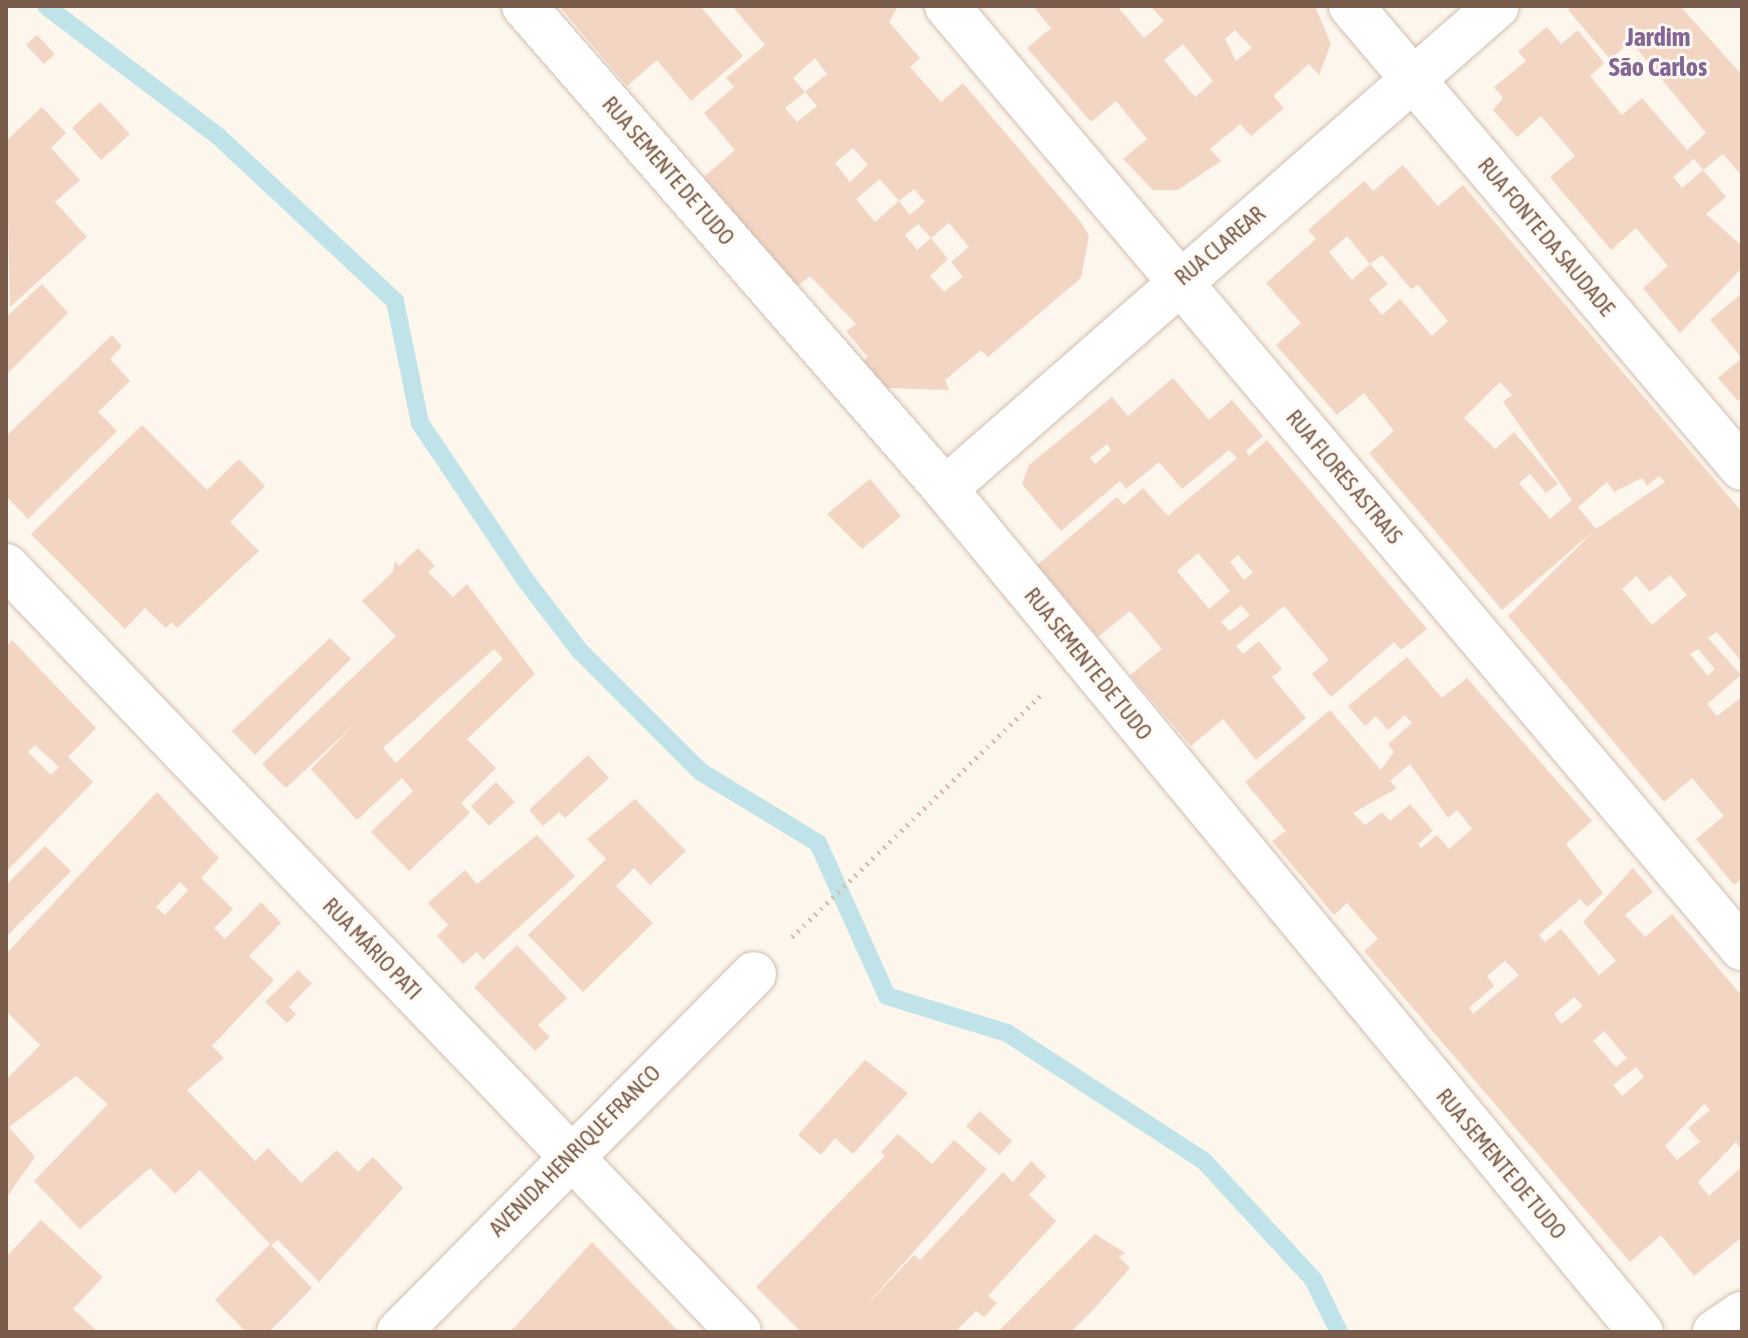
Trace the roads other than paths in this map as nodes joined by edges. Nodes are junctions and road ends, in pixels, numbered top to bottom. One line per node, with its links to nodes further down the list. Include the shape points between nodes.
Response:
1 (524, 6): 8 (street, RUA SEMENTE DE TUDO)
2 (947, 6): 6 (street, RUA FLORES ASTRAIS)
3 (1351, 6): 5 (street, RUA FONTE DA SAUDADE)
4 (1497, 6): 5 (street, RUA CLAREAR)
5 (1414, 82): 6 (street, RUA CLAREAR); 7 (street, RUA FONTE DA SAUDADE)
6 (1179, 281): 8 (street, RUA CLAREAR); 10 (street, RUA FLORES ASTRAIS)
7 (1742, 468)
8 (945, 489): 16 (street, RUA SEMENTE DE TUDO)
9 (6, 566): 12 (street, RUA MÁRIO PATI)
10 (1742, 948)
11 (754, 974): 12 (street, AVENIDA HENRIQUE FRANCO)
12 (568, 1154): 14 (street, AVENIDA HENRIQUE FRANCO); 15 (street, RUA MÁRIO PATI)
13 (1742, 1314): 17 (street)
14 (399, 1332)
15 (739, 1332)
16 (1641, 1332)
17 (1715, 1332)

